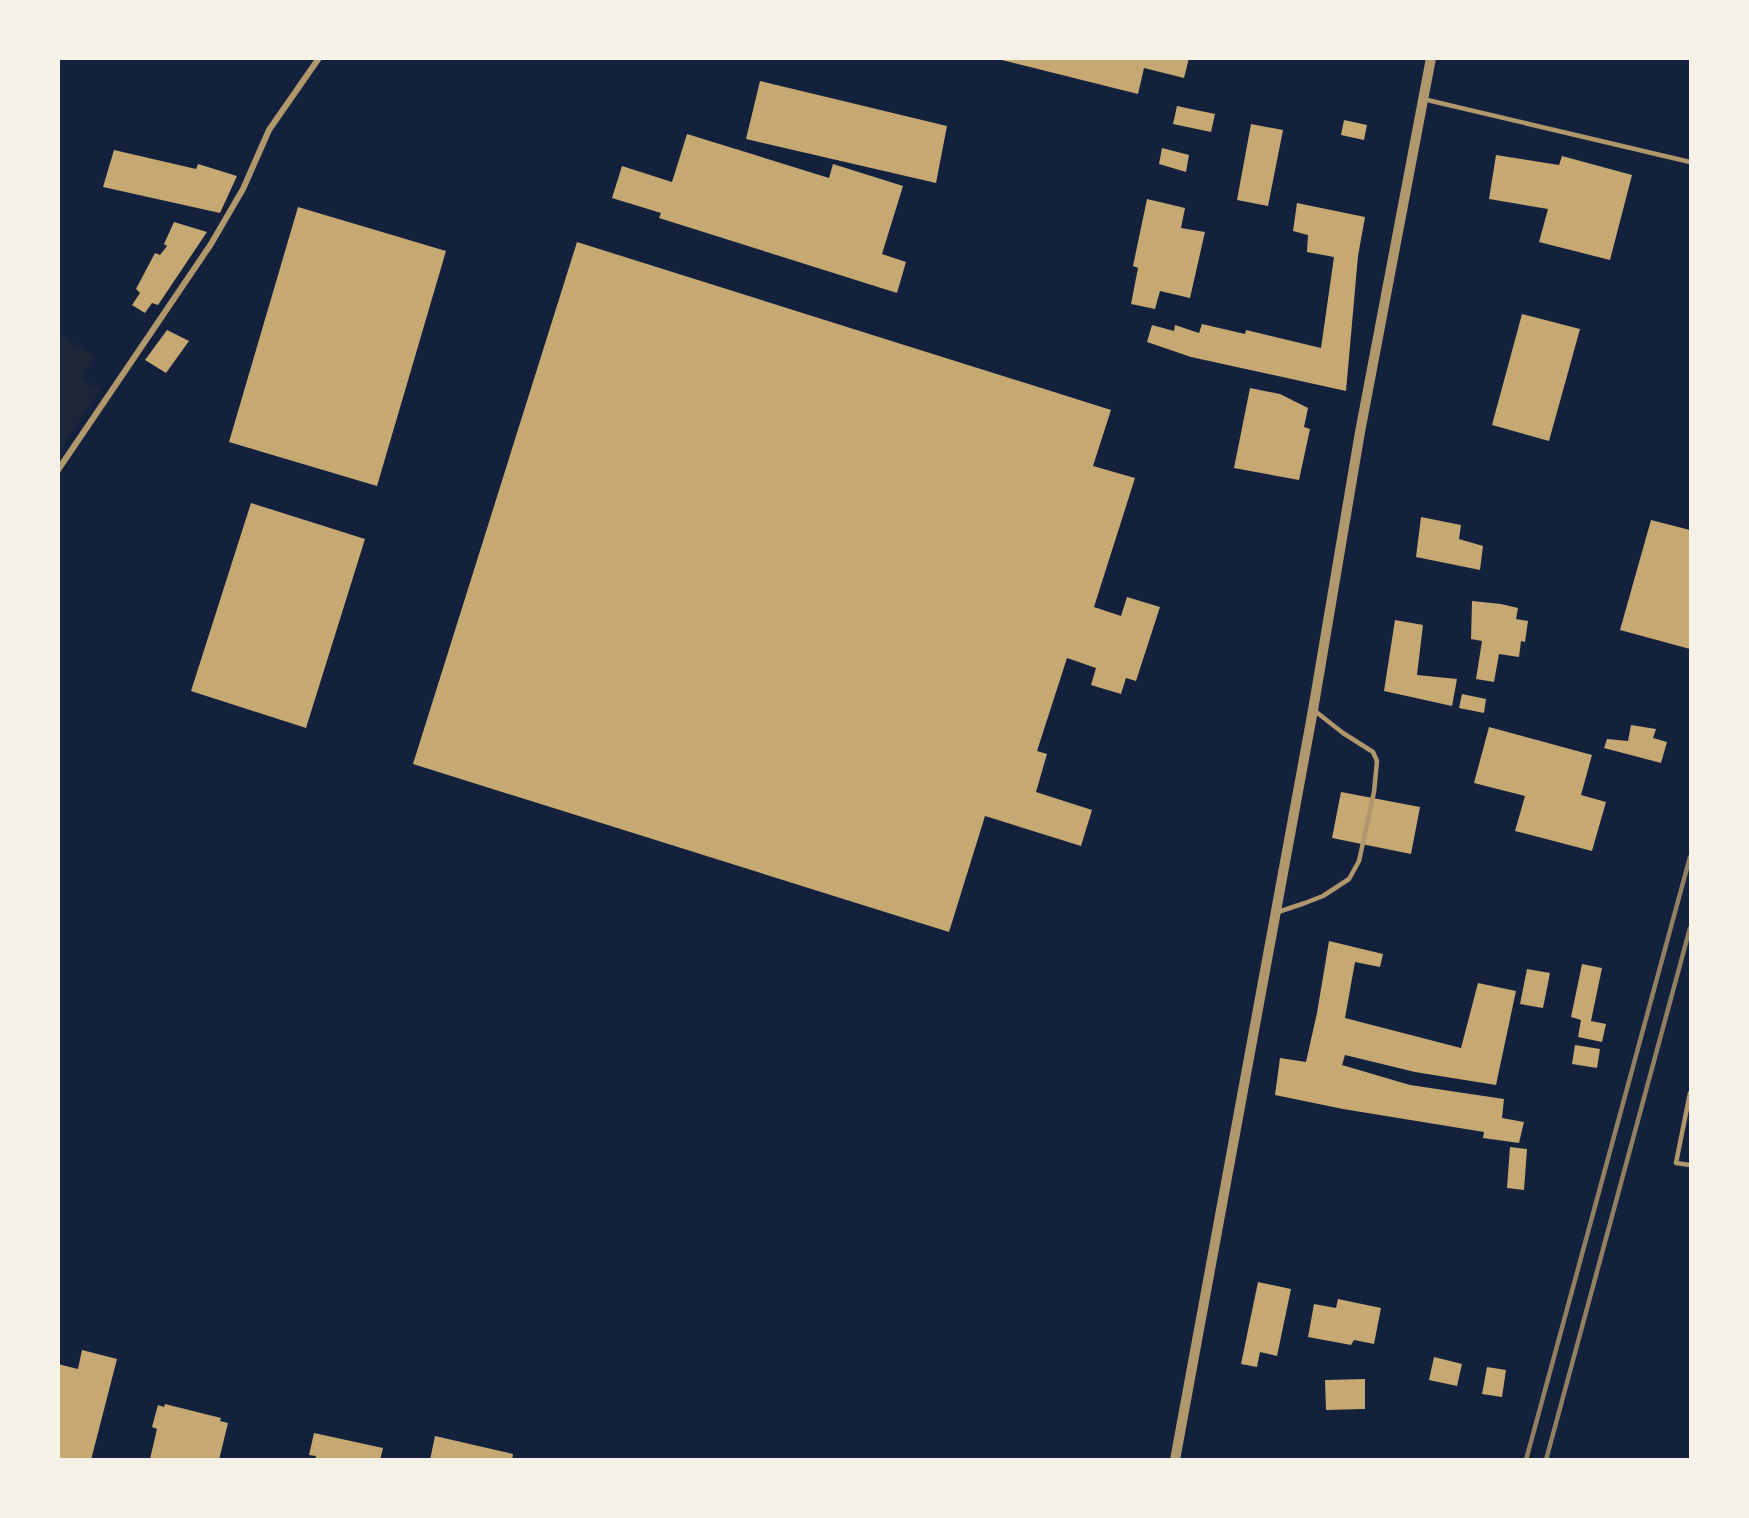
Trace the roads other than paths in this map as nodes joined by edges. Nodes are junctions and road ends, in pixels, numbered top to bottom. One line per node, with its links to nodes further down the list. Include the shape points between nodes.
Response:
1 (319, 58): 5 (street, via 268,130 243,189 211,244)
2 (1431, 58): 3 (street)
3 (1423, 99): 4 (lane); 6 (street, via 1360,432)
4 (1690, 162)
5 (58, 470)
6 (1313, 710): 7 (street); 7 (lane, via 1373,752 1377,761 1374,792 1359,861 1349,879 1323,896)
7 (1275, 913): 10 (street)
8 (1690, 1093): 9 (lane, via 1676,1163)
9 (1690, 1165)
10 (1175, 1460)

